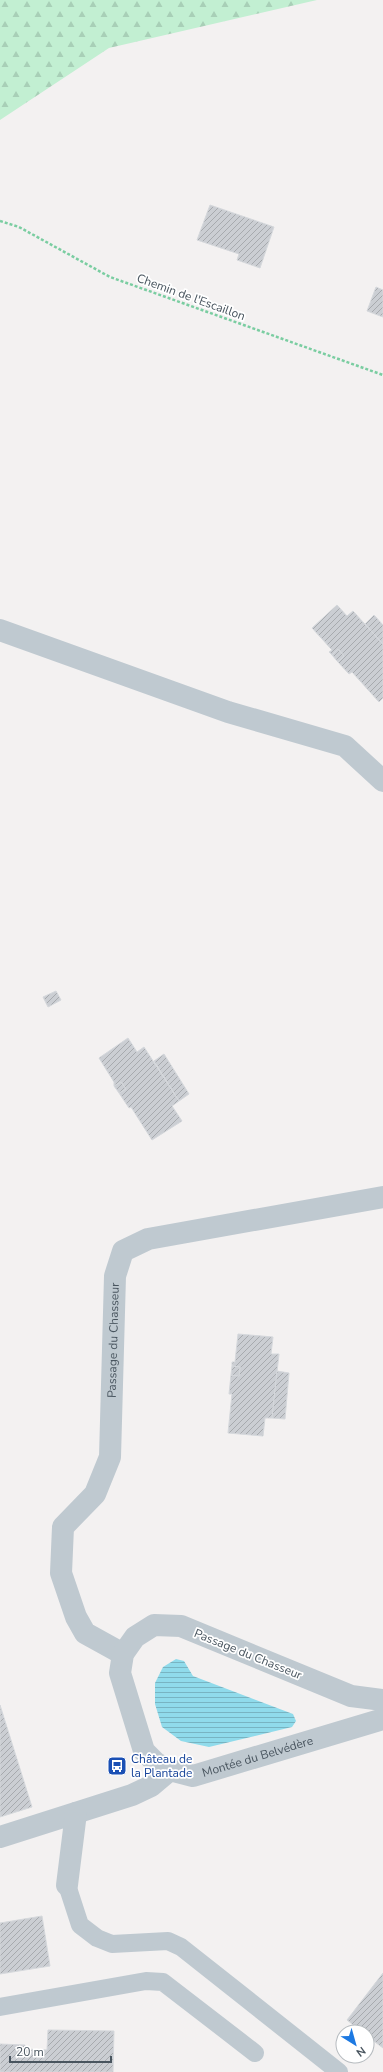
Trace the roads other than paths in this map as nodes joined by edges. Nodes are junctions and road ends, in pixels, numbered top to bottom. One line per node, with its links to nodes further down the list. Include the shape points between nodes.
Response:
1 (0, 630): 2 (street, via 228,712 345,746)
2 (383, 781)
3 (383, 1197): 4 (street, Passage du Chasseur, via 148,1238 123,1251 115,1276 110,1457 95,1494 63,1527 61,1573 76,1617 85,1633)
4 (123, 1654): 5 (street, Passage du Chasseur, via 135,1637 154,1625 181,1626 351,1696); 7 (street, Passage du Chasseur, via 120,1673 144,1751)
5 (383, 1700)
6 (383, 1719): 7 (street, Montée du Belvédère, via 193,1776)
7 (170, 1770): 8 (street, via 151,1786 132,1795)
8 (76, 1813): 9 (street); 10 (street)
9 (0, 1837)
10 (67, 1885): 13 (lane, via 80,1925 97,1938 112,1944 168,1941 181,1947)
11 (0, 2006): 12 (lane, via 146,1981 163,1982)
12 (255, 2053)
13 (340, 2072)

